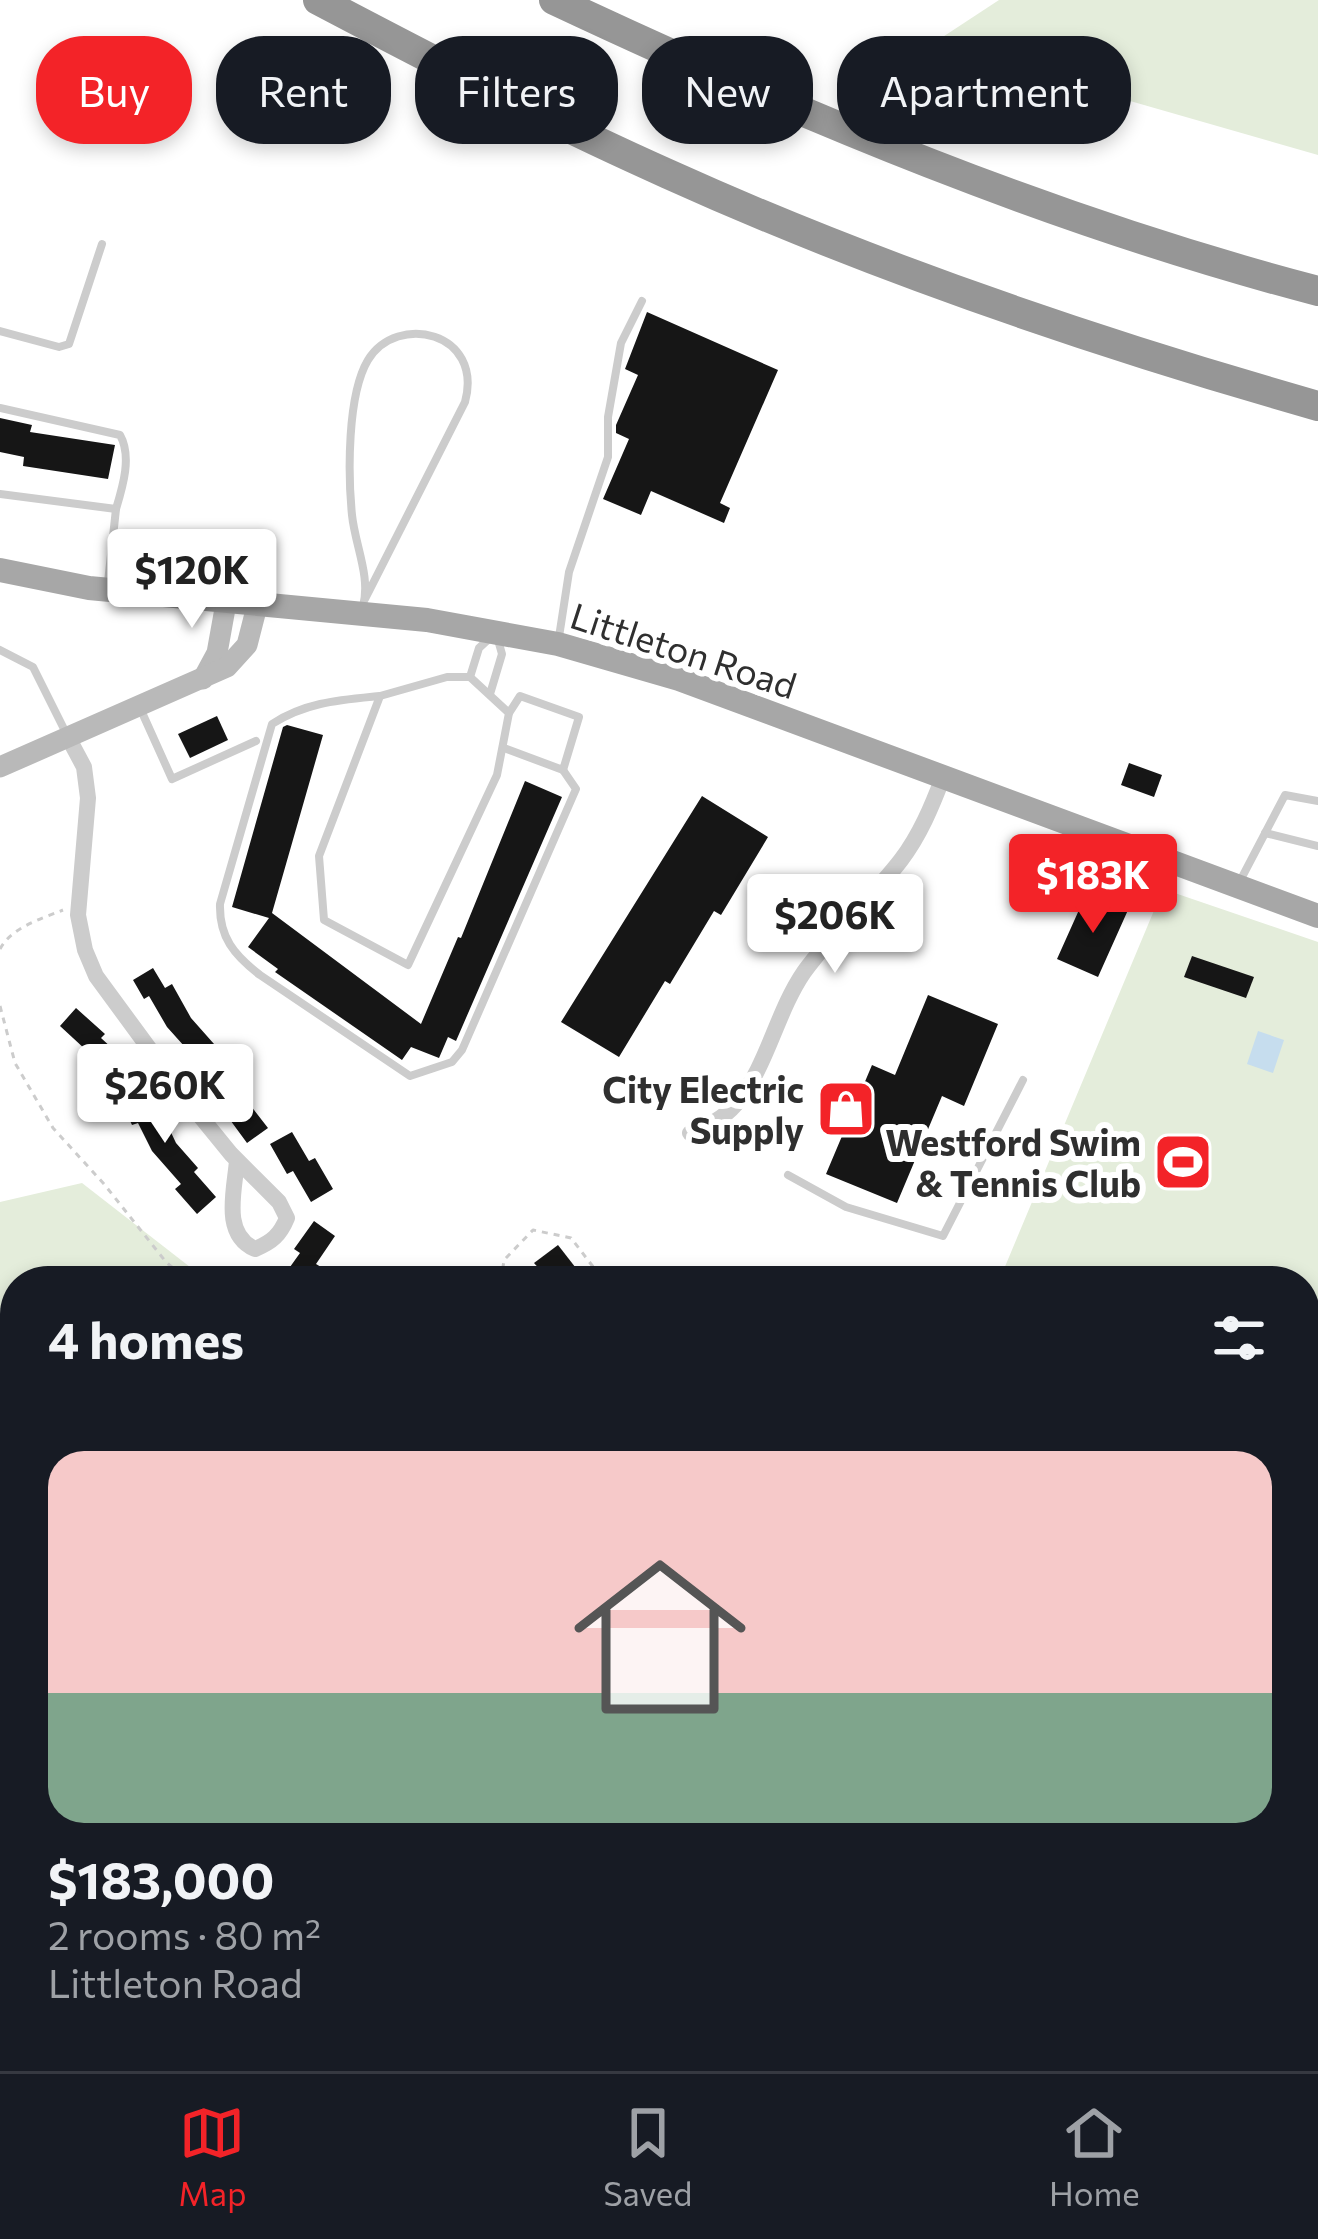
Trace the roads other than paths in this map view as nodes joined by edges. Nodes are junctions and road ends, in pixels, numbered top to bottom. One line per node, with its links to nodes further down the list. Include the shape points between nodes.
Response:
1 (319, 0): 7 (highway, via 566,127 783,223 1106,343)
2 (554, 0): 4 (highway, via 930,164)
3 (102, 244): 6 (lane, via 69,344)
4 (1318, 291)
5 (642, 301): 17 (lane, via 621,343 608,457 568,572)
6 (0, 331)
7 (1318, 406)
8 (0, 408): 10 (lane, via 119,435 124,482)
9 (0, 494): 10 (lane)
10 (116, 509): 12 (lane)
11 (0, 570): 12 (main road, Littleton Road)
12 (107, 590): 13 (main road, Littleton Road)
13 (226, 602): 14 (main road, Littleton Road); 20 (main road, via 217,653)
14 (257, 606): 15 (main road, Littleton Road); 20 (main road, via 237,659)
15 (363, 606): 15 (lane, via 350,463 352,416 368,360 385,342 444,338 467,369 465,402); 16 (main road, Littleton Road)
16 (496, 632): 17 (main road, Littleton Road); 19 (lane, via 479,648); 21 (lane, via 502,654)
17 (558, 644): 30 (main road, Littleton Road, via 680,679)
18 (0, 650): 25 (lane, via 33,668)
19 (470, 677): 21 (lane); 22 (lane)
20 (202, 679): 23 (main road)
21 (490, 695): 24 (lane)
22 (380, 696): 27 (lane, via 320,856 324,920 408,965); 29 (lane, via 321,702 272,724 219,926 242,962 410,1076 452,1062 462,1050 576,789)
23 (139, 706): 25 (main road); 26 (lane, via 172,779)
24 (509, 712): 27 (lane); 29 (lane, via 520,696 579,717)
25 (68, 737): 28 (main road); 38 (street, via 88,797 78,905 85,950 96,976)
26 (256, 740)
27 (504, 748): 29 (lane)
28 (0, 767)
29 (563, 770)
30 (943, 777): 34 (main road, Littleton Road); 37 (street, via 904,857 791,993 740,1100)
31 (1318, 801): 32 (lane, via 1285,795)
32 (1265, 833): 33 (lane); 34 (lane)
33 (1318, 846)
34 (1237, 888): 35 (main road, Littleton Road)
35 (1318, 916)
36 (1023, 1080): 39 (lane, via 943,1236 846,1207)
37 (690, 1133)
38 (237, 1160): 38 (street, via 286,1218 270,1243 255,1249 235,1231)
39 (788, 1174)

